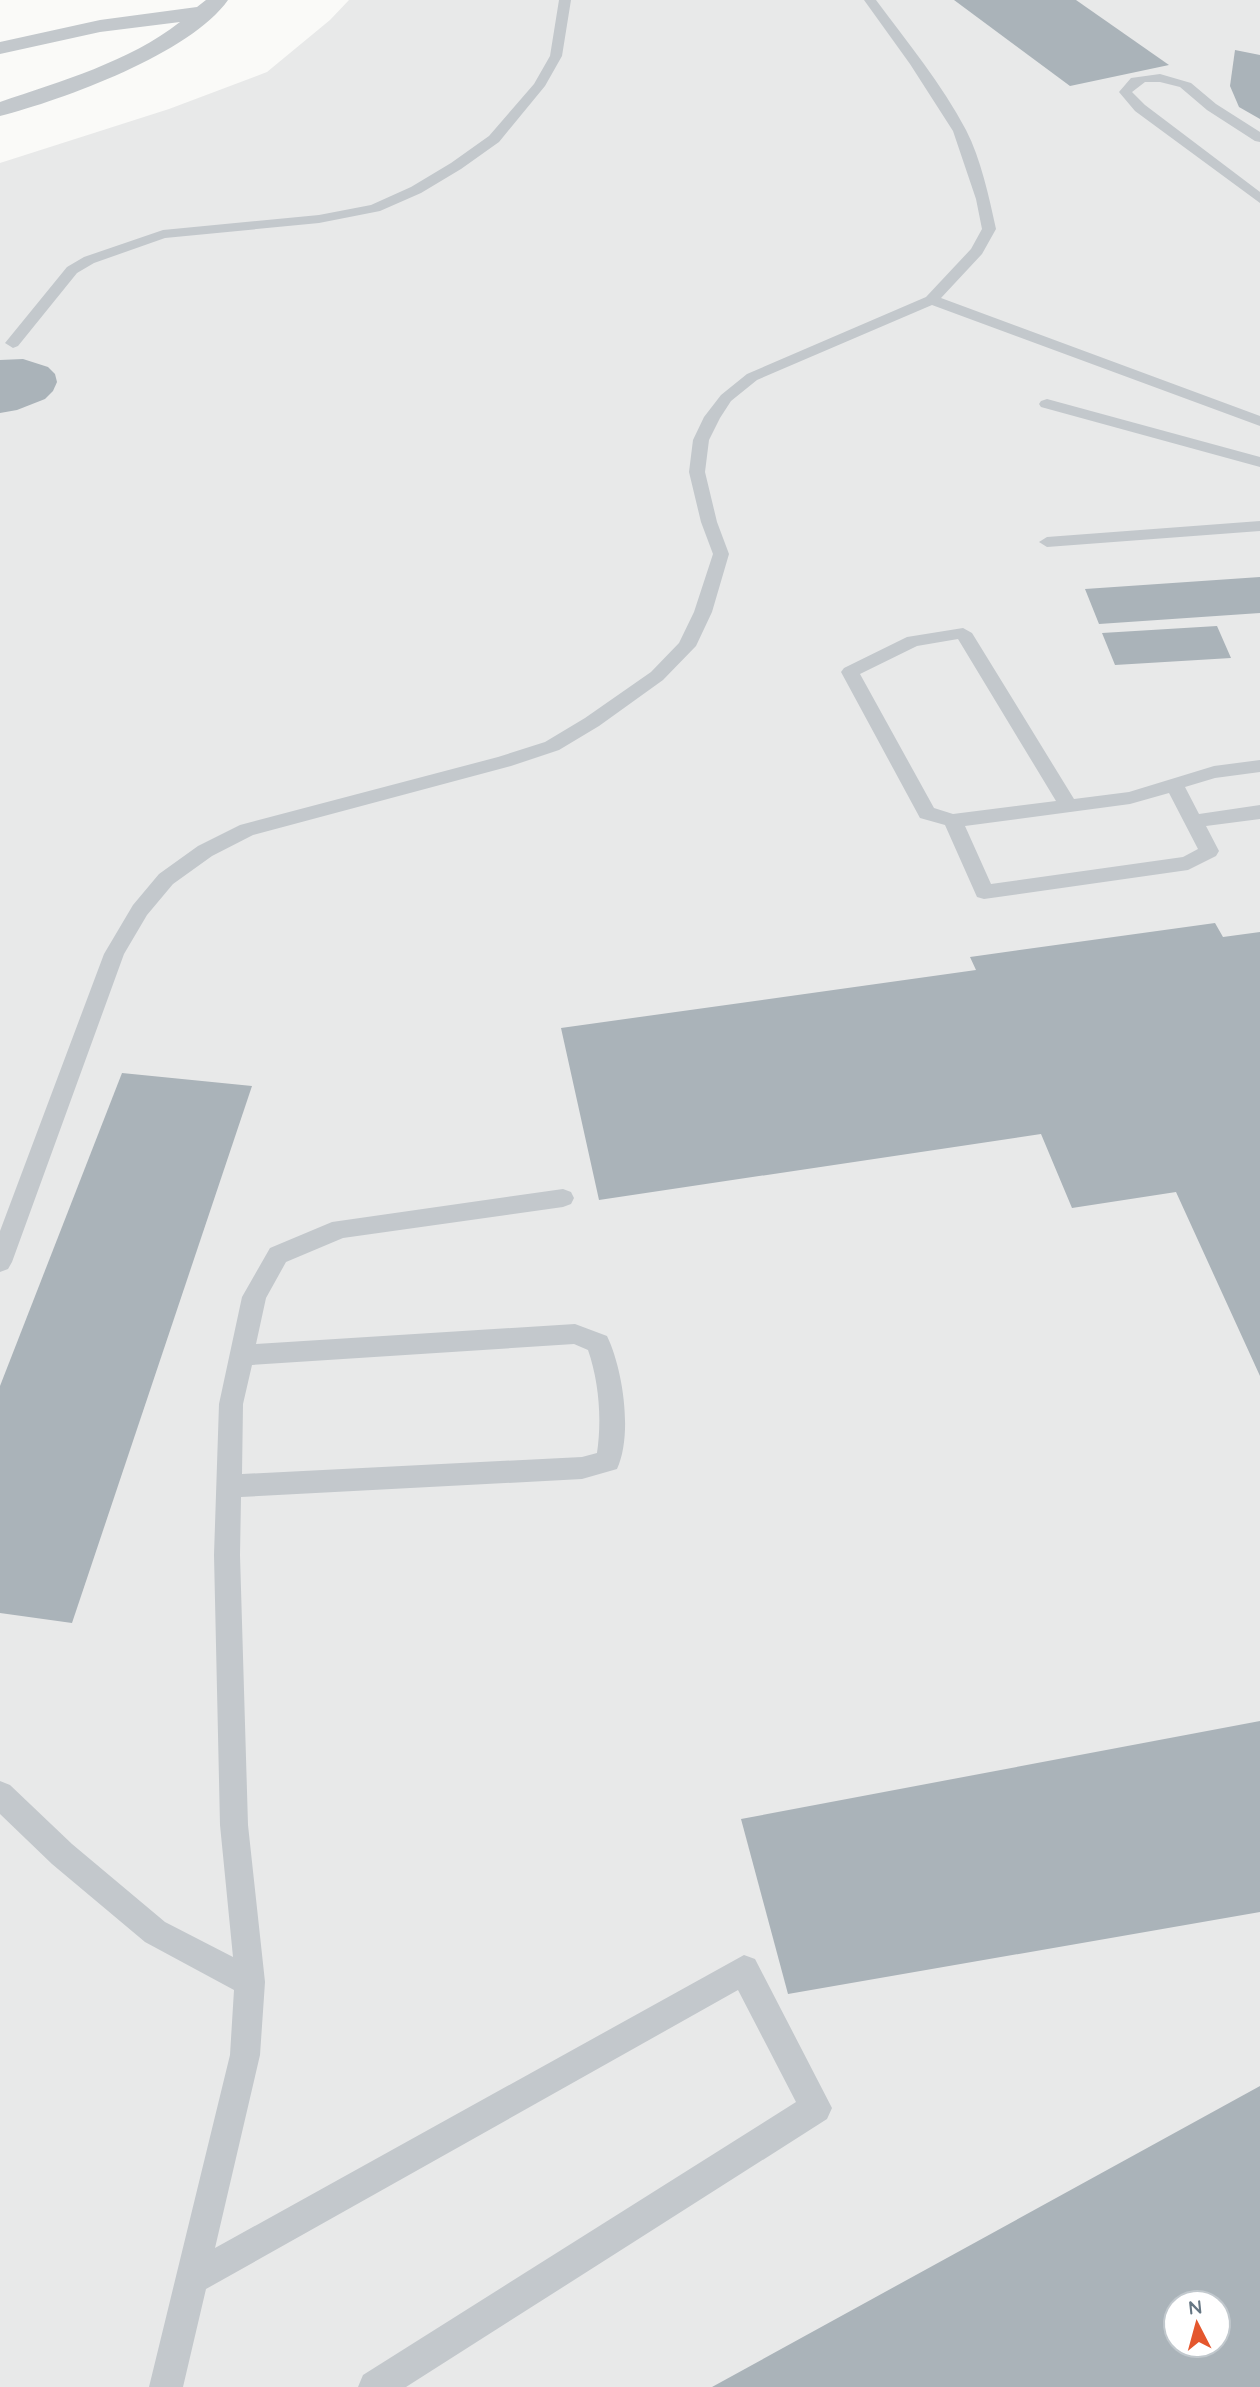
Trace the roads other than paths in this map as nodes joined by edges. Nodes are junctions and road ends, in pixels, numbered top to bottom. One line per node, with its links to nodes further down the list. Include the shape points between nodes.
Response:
1 (565, 0): 9 (lane, via 556,56 539,86 494,139 456,166 375,208 319,219 163,234 89,260 72,270)
2 (870, 0): 8 (lane, via 960,131 983,199 989,229 977,251)
3 (211, 6): 4 (street); 5 (street, via 176,34 139,54)
4 (0, 48)
5 (0, 109)
6 (1260, 138): 7 (lane, via 1186,85 1148,78 1127,86 1125,92 1140,108)
7 (1260, 199)
8 (931, 300): 11 (lane); 22 (lane, via 751,377 712,417 701,440 697,472 721,554 704,612 687,646 657,676 552,746 247,830 205,851 166,879 140,910 114,954)
9 (13, 343)
10 (1047, 404): 12 (lane)
11 (1260, 421)
12 (1260, 462)
13 (1260, 526): 14 (lane)
14 (1047, 542)
15 (1260, 766): 16 (lane, via 1214,772)
16 (1174, 784): 17 (lane, via 1130,798); 20 (lane)
17 (1069, 806): 19 (lane); 19 (lane, via 963,633 913,641 850,672 927,813)
18 (1260, 812): 20 (lane)
19 (953, 821): 20 (lane, via 984,892 1188,863 1209,851)
20 (1193, 821)
21 (563, 1198): 23 (lane, via 340,1229 278,1255 254,1297)
22 (0, 1262)
23 (240, 1355): 24 (lane, via 231,1404); 24 (lane, via 575,1334 598,1343 605,1362 612,1440 608,1461 582,1468)
24 (229, 1486): 26 (lane, via 234,1825)
25 (0, 1795): 26 (lane, via 155,1932)
26 (250, 1982): 27 (lane, via 245,2055)
27 (192, 2279): 28 (lane); 29 (lane, via 744,1970 816,2108)
28 (166, 2387)
29 (375, 2387)

